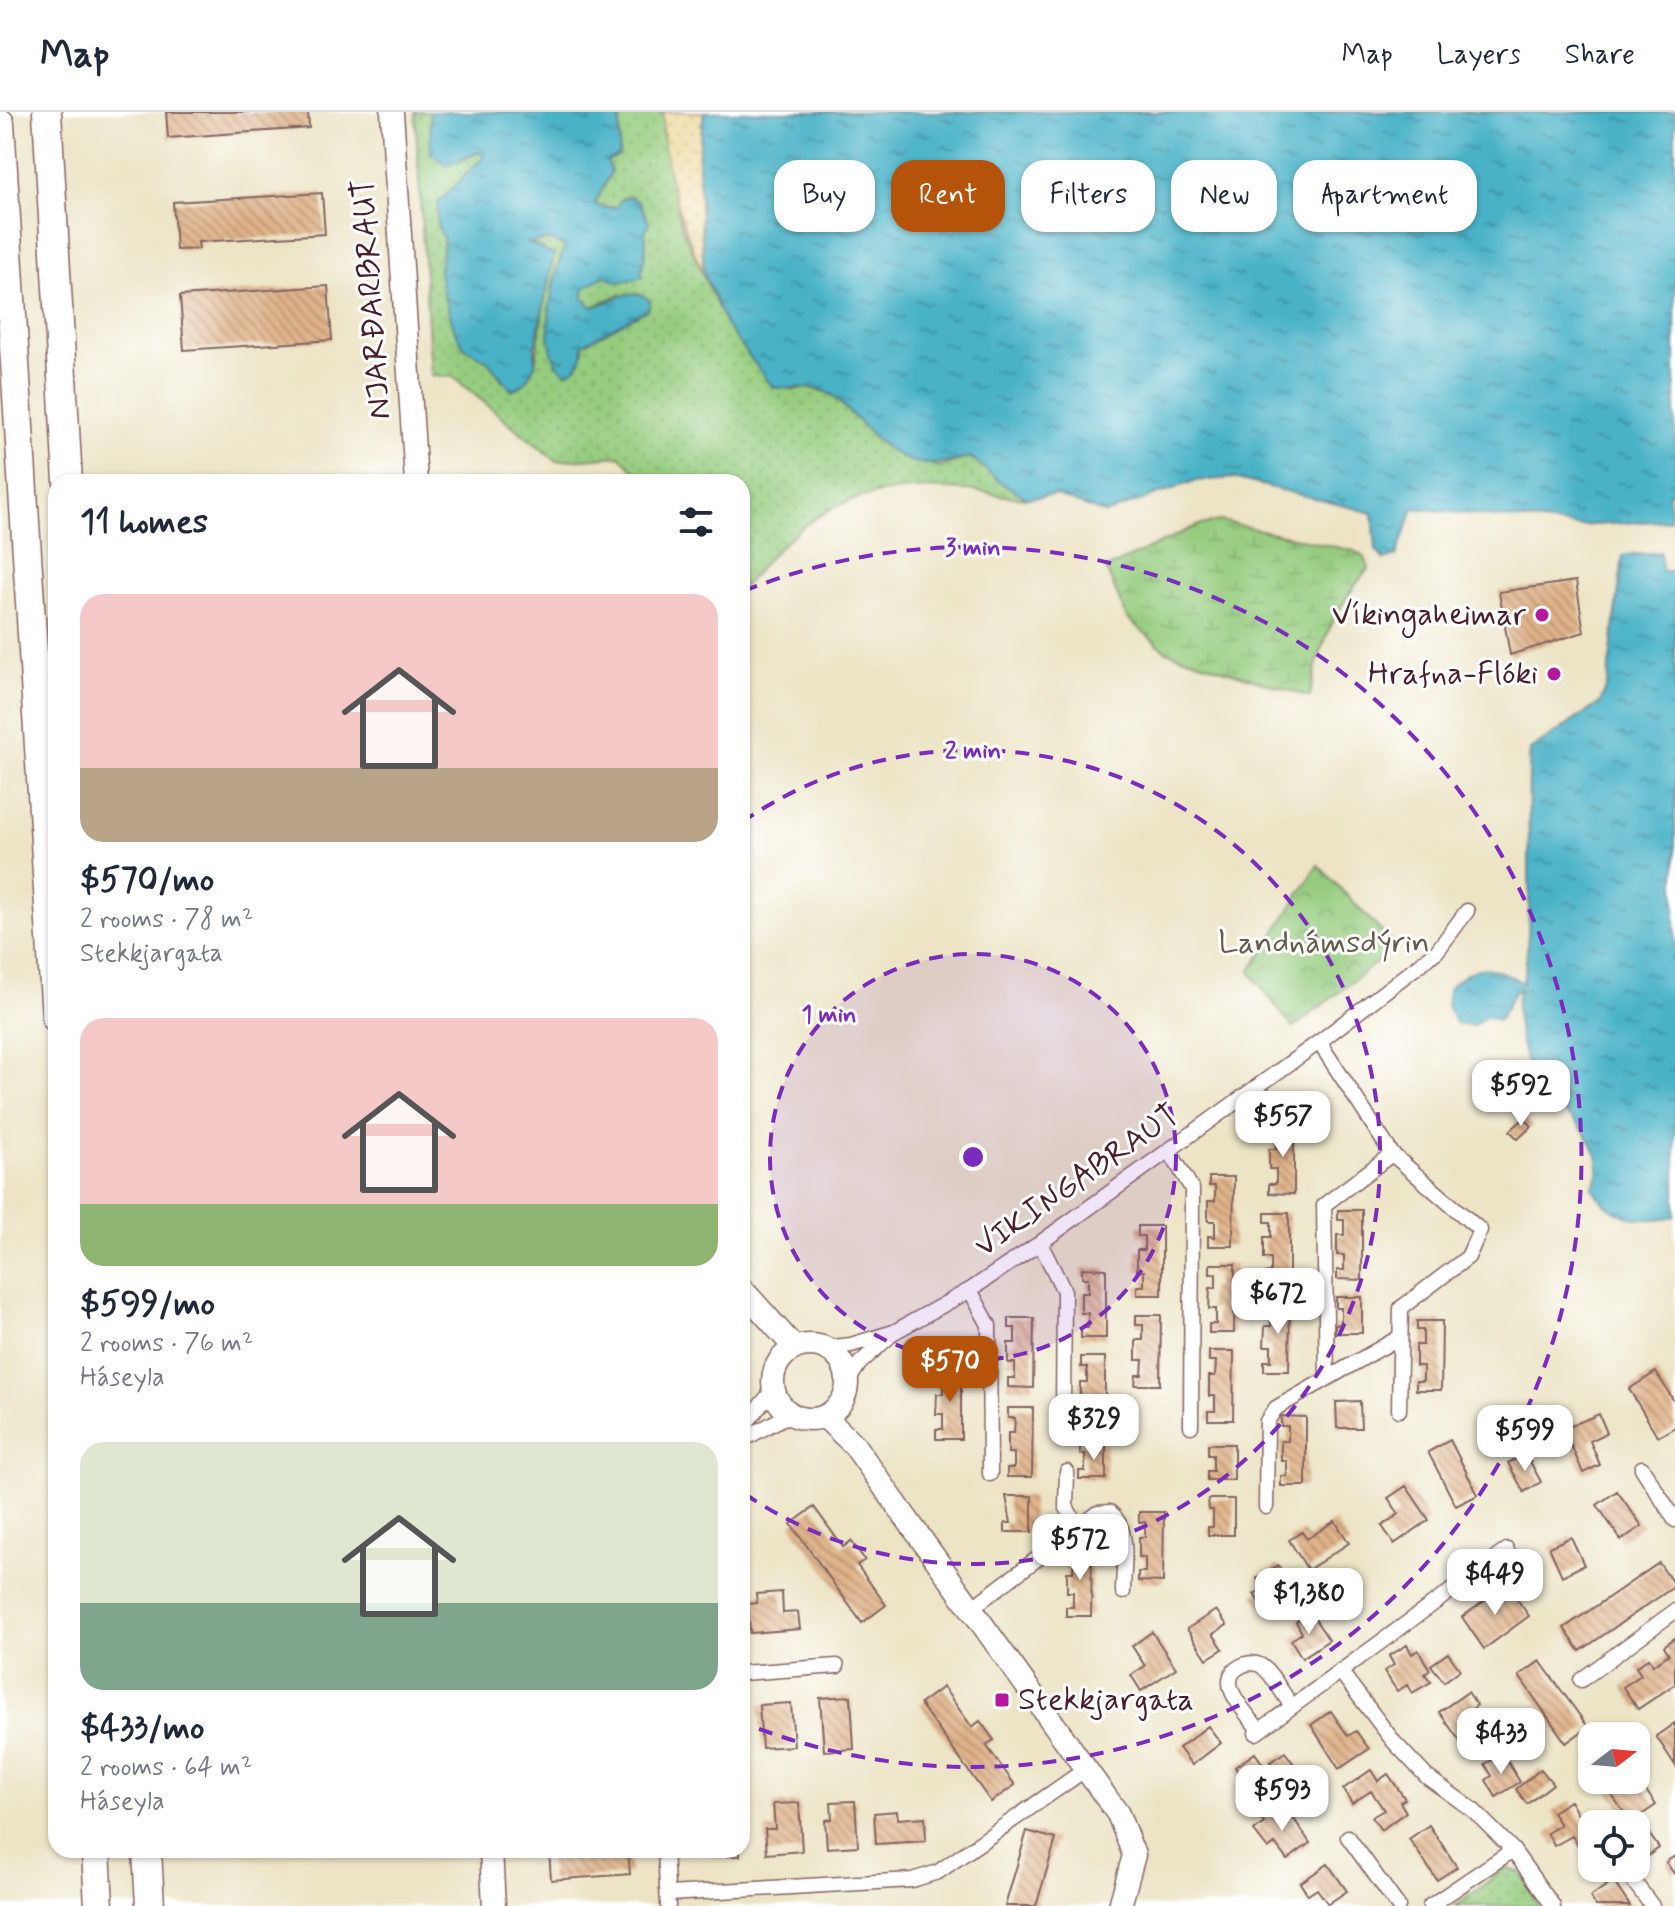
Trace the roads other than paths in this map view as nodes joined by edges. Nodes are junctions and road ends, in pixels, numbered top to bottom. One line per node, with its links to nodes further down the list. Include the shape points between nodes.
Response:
1 (47, 112): 4 (highway)
2 (392, 112): 5 (street, NJARÐARBRAUT)
3 (0, 123): 6 (highway)
4 (68, 474)
5 (415, 474)
6 (48, 890)
7 (1467, 911): 8 (street, VIKINGABRAUT, via 1437,951)
8 (1319, 1042): 9 (street, VIKINGABRAUT); 10 (street)
9 (1169, 1150): 11 (street, VIKINGABRAUT); 26 (street, via 1192,1189)
10 (1392, 1154): 15 (street, via 1480,1230 1468,1257 1401,1308); 18 (street, via 1324,1205)
11 (1040, 1243): 12 (street, VIKINGABRAUT); 22 (street, via 1064,1291)
12 (970, 1290): 14 (street, VIKINGABRAUT); 31 (street, via 989,1325)
13 (750, 1300): 17 (street)
14 (894, 1332): 16 (street, VIKINGABRAUT); 20 (street, VIKINGABRAUT, via 860,1363)
15 (1400, 1337): 18 (street); 21 (street)
16 (826, 1348): 17 (street, via 815,1345); 20 (street, via 841,1362)
17 (786, 1354): 19 (street)
18 (1327, 1378): 32 (street, via 1276,1408 1267,1421)
19 (773, 1390): 23 (street); 25 (street)
20 (844, 1392): 24 (street); 28 (street)
21 (1399, 1410)
22 (1063, 1411)
23 (790, 1414): 24 (street); 27 (street)
24 (824, 1416): 28 (street)
25 (750, 1418)
26 (1191, 1426)
27 (750, 1436)
28 (854, 1445): 37 (street)
29 (1642, 1468): 33 (street)
30 (1067, 1472): 34 (street, via 1066,1506)
31 (990, 1474)
32 (1266, 1507)
33 (1675, 1520)
34 (1078, 1529): 36 (street, via 1098,1513 1110,1512 1119,1519); 37 (street)
35 (1507, 1550): 40 (street)
36 (1123, 1592)
37 (973, 1607): 44 (street)
38 (1675, 1611): 42 (street)
39 (837, 1666): 41 (street)
40 (1340, 1671): 43 (street); 46 (street, via 1427,1777 1473,1810)
41 (750, 1672)
42 (1581, 1680)
43 (1292, 1706): 43 (street, via 1262,1666 1238,1667 1230,1678 1230,1691 1258,1731)
44 (1086, 1769): 52 (street, via 938,1872 912,1880); 56 (street, via 1132,1843 1131,1871)
45 (1348, 1837): 57 (street)
46 (1513, 1850): 58 (street); 59 (street)
47 (96, 1858): 53 (highway)
48 (147, 1858): 54 (highway)
49 (491, 1858): 55 (street)
50 (665, 1858): 52 (street)
51 (1634, 1882): 60 (street)
52 (668, 1900)
53 (99, 1906)
54 (150, 1906)
55 (494, 1906)
56 (1120, 1906)
57 (1398, 1906)
58 (1430, 1906)
59 (1553, 1906)
60 (1652, 1906)

